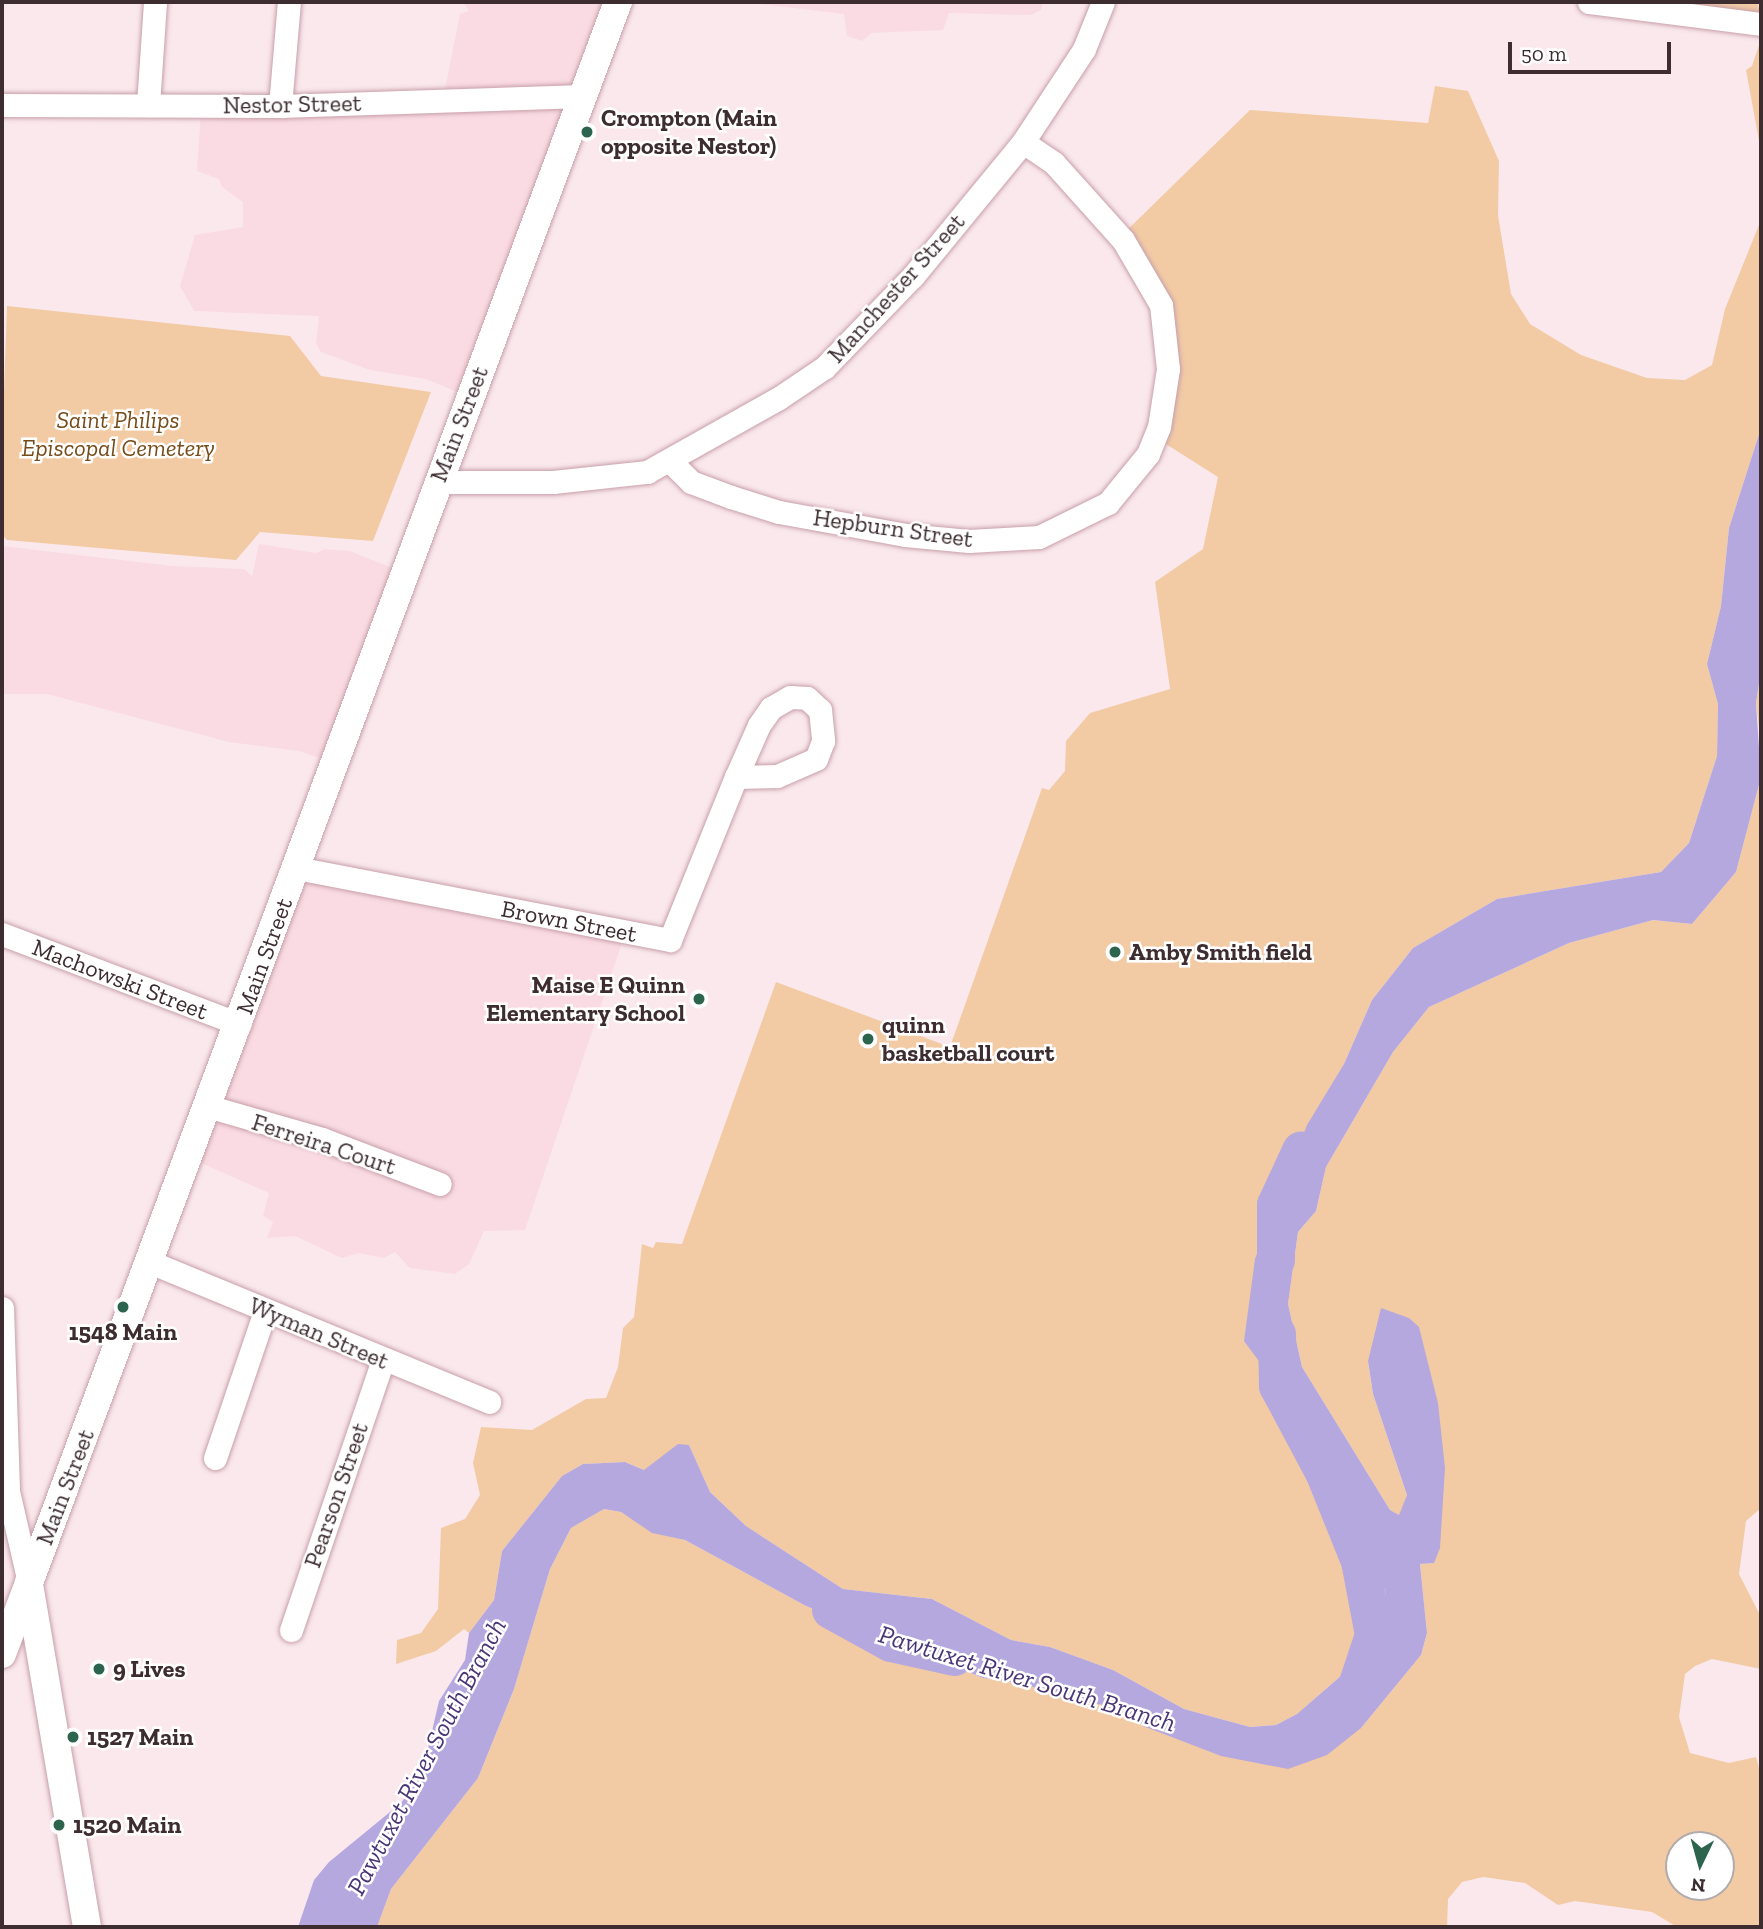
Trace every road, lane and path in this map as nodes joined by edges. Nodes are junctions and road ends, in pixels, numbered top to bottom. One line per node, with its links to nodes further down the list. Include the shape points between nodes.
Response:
1 (155, 2): 9 (street)
2 (289, 2): 10 (street)
3 (618, 2): 7 (main road, Main Street)
4 (1103, 2): 11 (street, Manchester Street, via 1084,49)
5 (1589, 2): 6 (street)
6 (1755, 24)
7 (583, 96): 10 (street, Nestor Street); 13 (main road, Main Street)
8 (2, 105): 9 (street, Nestor Street)
9 (148, 105): 10 (street, Nestor Street)
10 (280, 106)
11 (1023, 142): 12 (street, Manchester Street, via 913,276 825,367); 12 (street, Hepburn Street, via 1054,163 1123,240 1161,305 1168,369 1159,426 1148,454 1108,503 1040,537 905,535 779,512 691,482)
12 (670, 461): 13 (street, Manchester Street, via 647,472 586,480 488,485)
13 (437, 482): 15 (main road, Main Street)
14 (736, 777): 15 (street, Brown Street, via 670,940)
15 (296, 868): 17 (main road, Main Street)
16 (2, 934): 17 (street, Machowski Street)
17 (239, 1024): 18 (main road, Main Street)
18 (207, 1106): 19 (street, Ferreira Court, via 322,1139); 20 (main road, Main Street)
19 (440, 1184)
20 (150, 1262): 22 (street, Wyman Street); 26 (main road, Main Street)
21 (2, 1308): 26 (street, via 8,1491)
22 (265, 1311): 23 (street, Wyman Street); 25 (street)
23 (383, 1360): 24 (street, Wyman Street); 27 (street, Pearson Street)
24 (489, 1402)
25 (215, 1458)
26 (29, 1583): 28 (main road, Main Street); 29 (main road)
27 (291, 1630)
28 (2, 1654)
29 (87, 1927)

